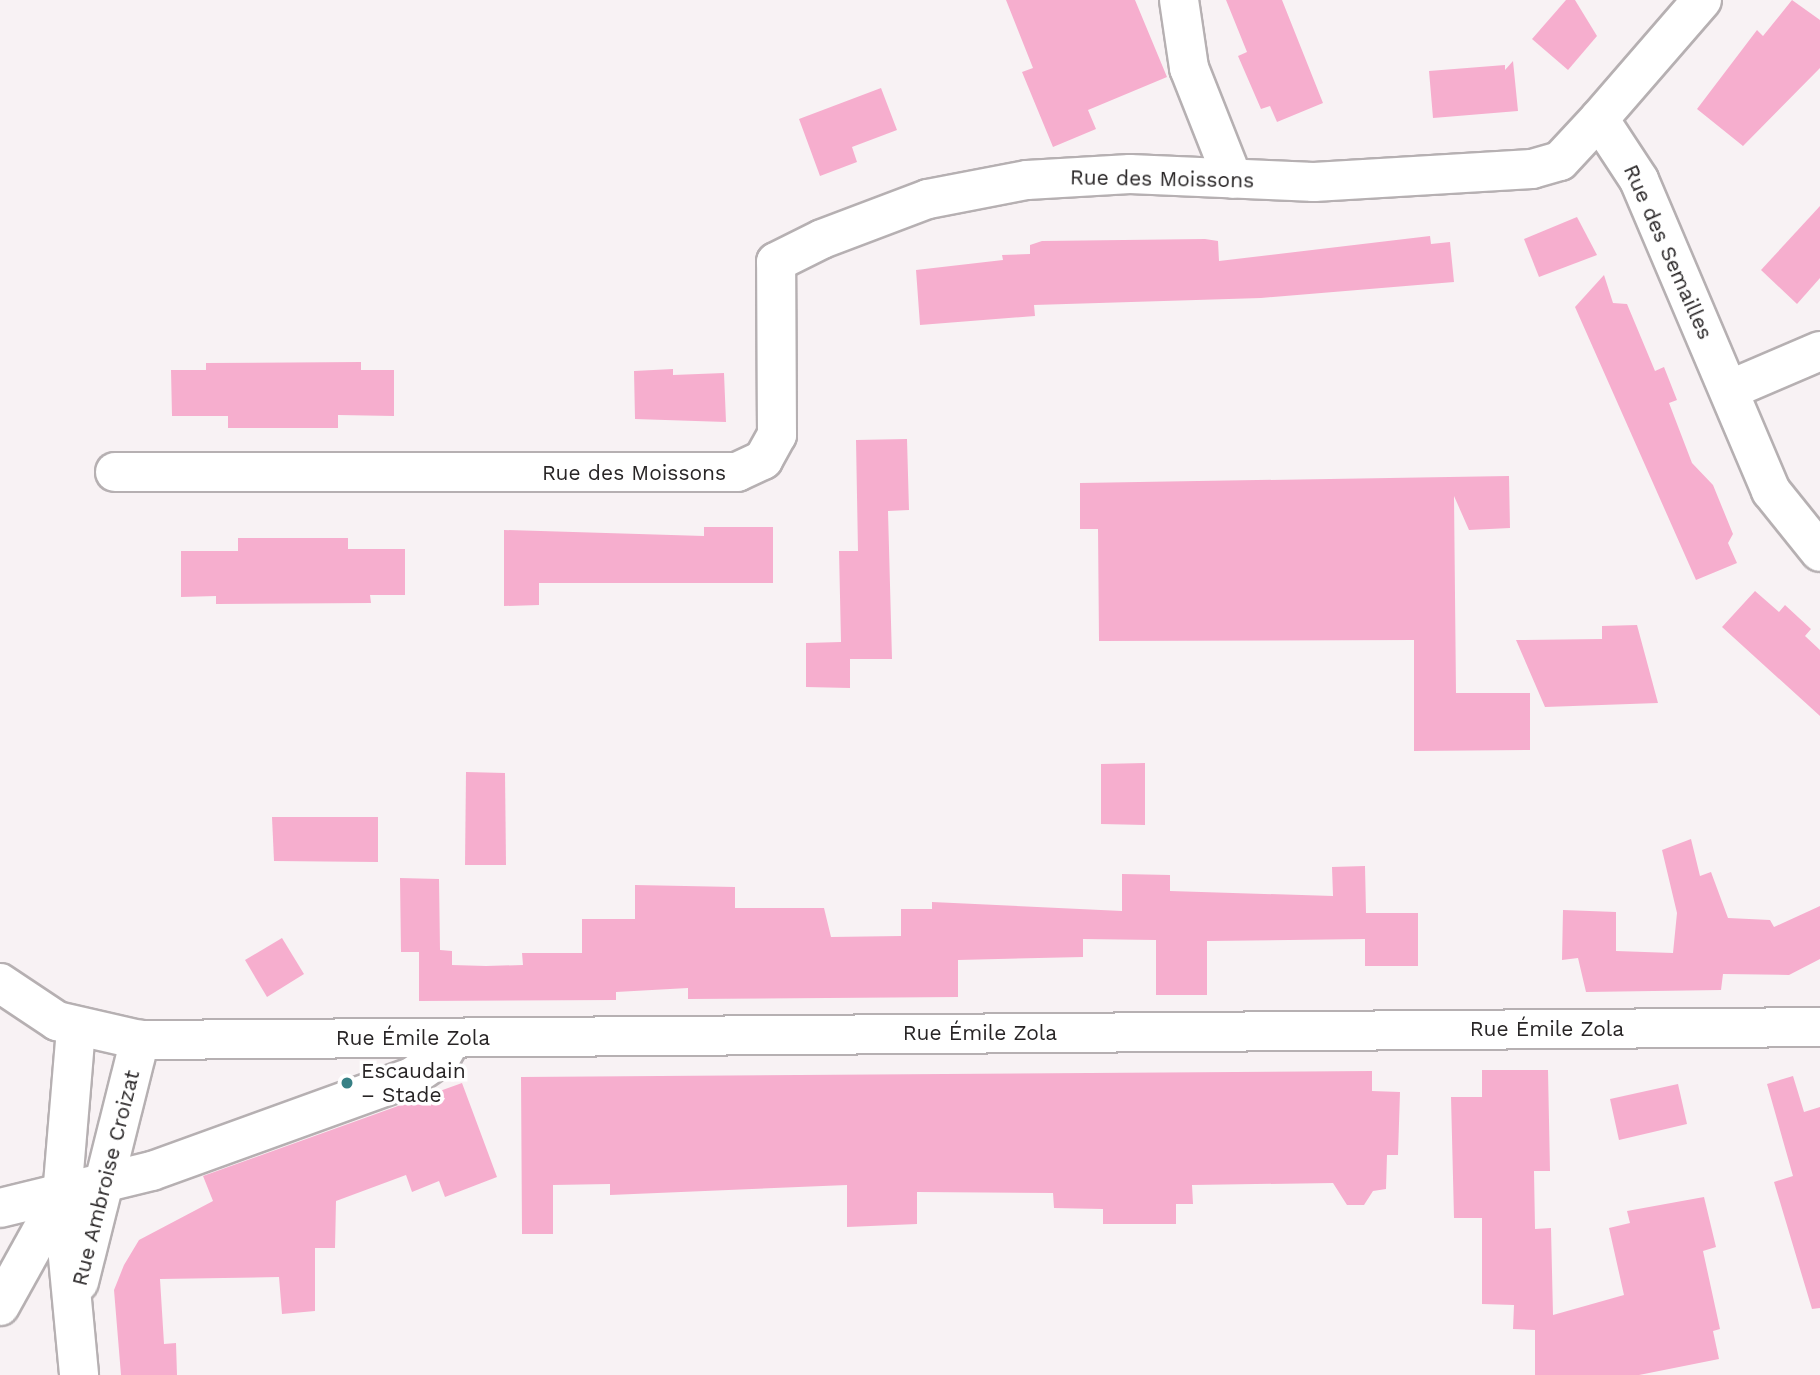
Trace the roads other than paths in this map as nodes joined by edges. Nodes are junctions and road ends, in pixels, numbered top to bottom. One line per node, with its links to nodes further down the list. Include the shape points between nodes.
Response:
1 (1179, 0): 4 (street, via 1189,68)
2 (1702, 0): 3 (street)
3 (1599, 119): 4 (street, Rue des Moissons, via 1570,152 1547,166 1449,174); 6 (street, Rue des Semailles, via 1639,180)
4 (1233, 179): 7 (street, Rue des Moissons, via 1096,175 992,186 898,209 776,262 777,435 763,460 737,472)
5 (1820, 351): 6 (street)
6 (1729, 390): 8 (street, Rue des Semailles, via 1782,511)
7 (115, 472)
8 (1820, 552)
9 (0, 983): 11 (street)
10 (1820, 1027): 12 (street, Rue Émile Zola)
11 (76, 1029): 13 (street, Rue Émile Zola); 15 (street, Rue Ambroise Croizat)
12 (452, 1038): 13 (street, Rue Émile Zola); 14 (street, via 441,1057 412,1077)
13 (140, 1040): 14 (street, Rue Ambroise Croizat)
14 (104, 1183): 15 (street); 18 (street, Rue Ambroise Croizat)
15 (62, 1194): 16 (street); 17 (street); 18 (street, Rue Ambroise Croizat)
16 (0, 1208)
17 (0, 1306)
18 (73, 1315): 19 (street, Rue Ambroise Croizat)
19 (79, 1375)

